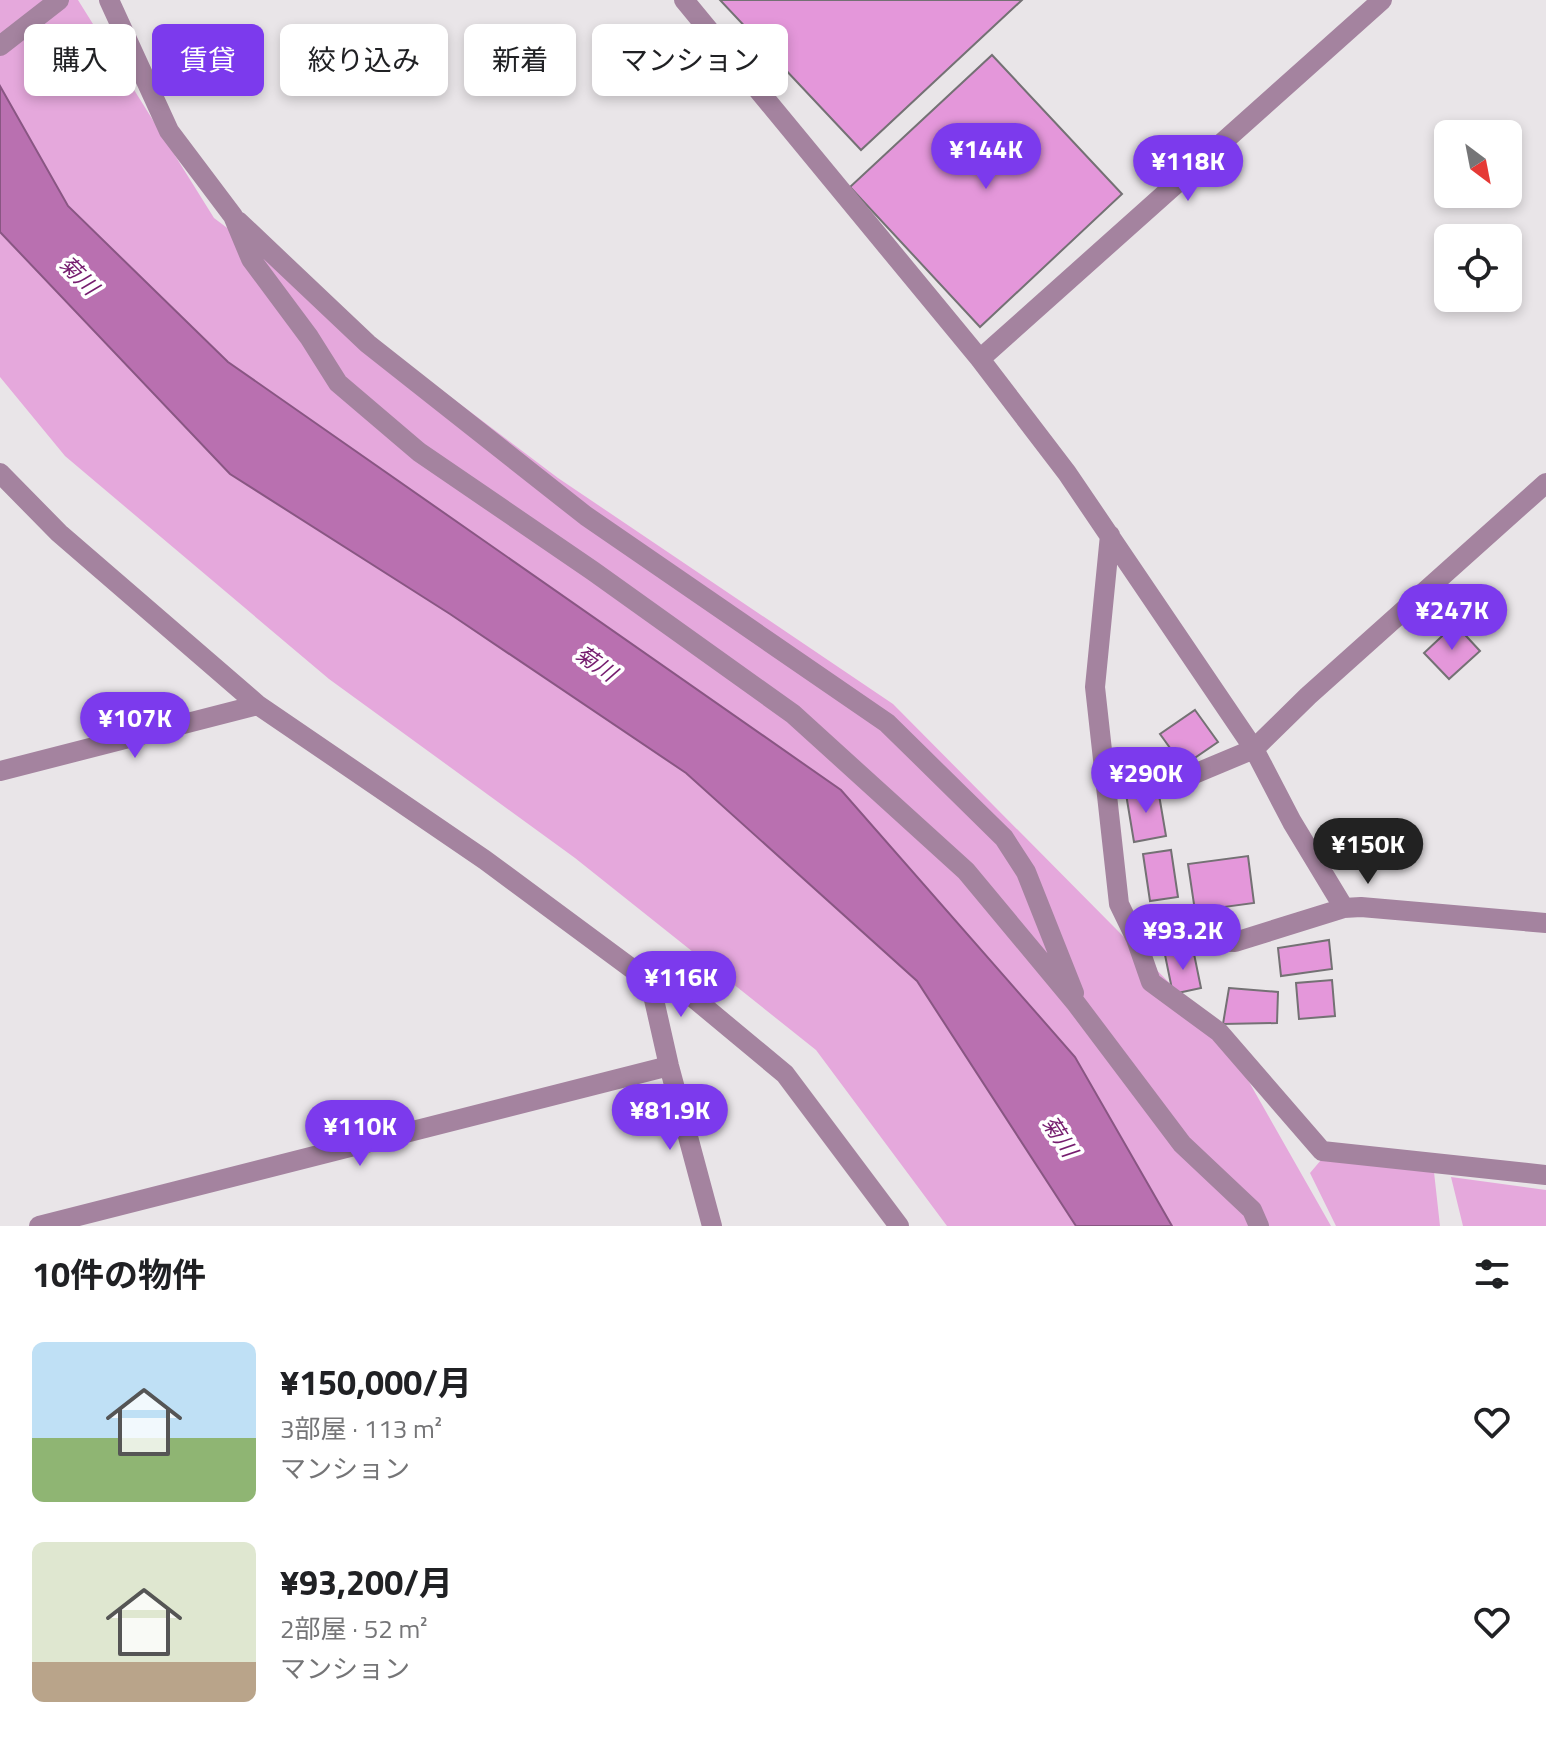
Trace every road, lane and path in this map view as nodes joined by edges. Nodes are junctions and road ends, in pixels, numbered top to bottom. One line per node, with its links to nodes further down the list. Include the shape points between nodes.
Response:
1 (59, 0): 5 (street)
2 (109, 0): 6 (street, via 169,131)
3 (685, 0): 7 (street)
4 (1382, 0): 7 (street)
5 (0, 46)
6 (233, 216): 19 (street, via 251,259 338,383 419,452 793,714 966,871); 19 (street, via 368,344 586,516 887,723 1004,838 1026,872)
7 (980, 359): 10 (street)
8 (0, 473): 11 (street, via 59,533)
9 (1546, 483): 12 (street)
10 (1110, 535): 12 (street); 17 (street, via 1095,687 1119,904)
11 (258, 705): 13 (street); 18 (street, via 485,860)
12 (1254, 749): 14 (street); 15 (street)
13 (0, 771)
14 (1175, 782)
15 (1344, 908): 16 (street); 17 (street, via 1235,942)
16 (1546, 923)
17 (1136, 939): 21 (street, via 1151,982 1219,1032 1322,1151)
18 (650, 982): 20 (street); 24 (street, via 684,990 785,1074)
19 (1081, 1011): 25 (street, via 1182,1144 1252,1210)
20 (669, 1066): 22 (street); 23 (street)
21 (1546, 1175)
22 (39, 1226)
23 (712, 1226)
24 (899, 1226)
25 (1259, 1226)

